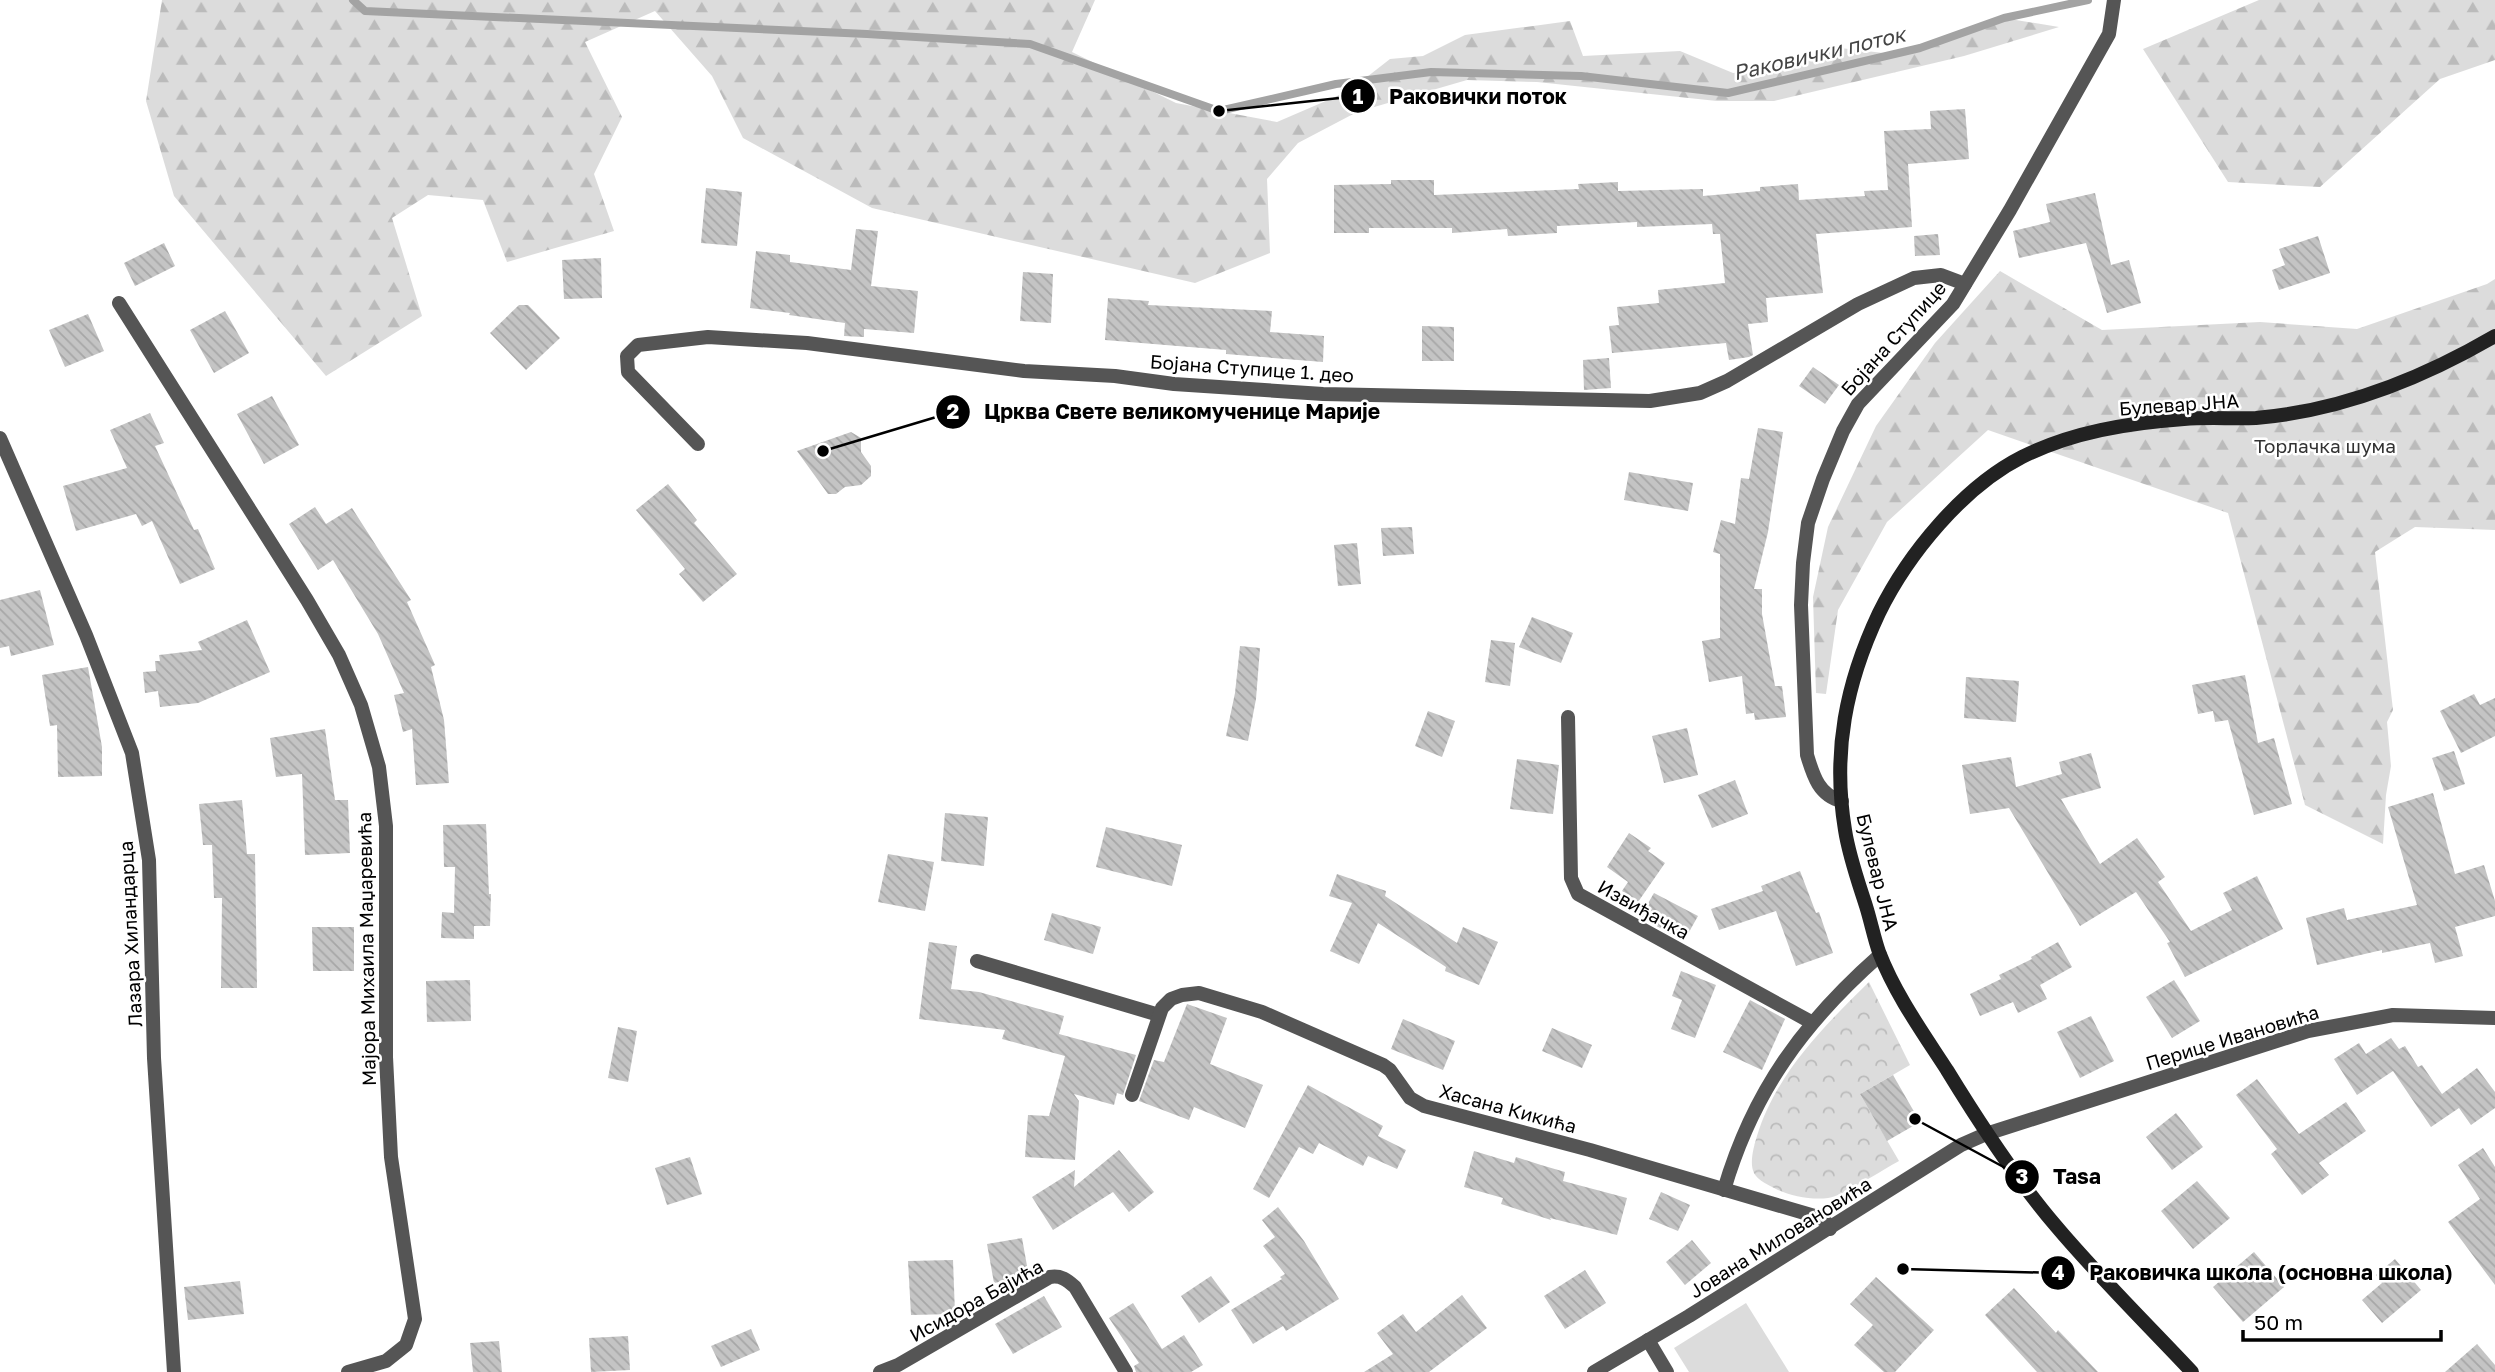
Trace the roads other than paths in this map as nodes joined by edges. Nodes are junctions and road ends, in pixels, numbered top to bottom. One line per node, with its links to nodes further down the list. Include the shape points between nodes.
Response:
1 (2114, 0): 2 (street, Бојана Ступице, via 2109,34 2101,50)
2 (1965, 284): 6 (street, Бојана Ступице 1. део, via 1941,275 1914,278 1858,304 1727,381 1700,393 1650,401 1310,393 1174,384 1024,371 807,343 708,337 638,345 627,356 628,372); 8 (street, Бојана Ступице, via 1939,321 1858,404 1808,523 1801,605 1807,755 1818,786)
3 (119, 303): 20 (street, Мајора Михаила Маџаревића, via 339,655 361,705 379,767 386,826 391,1157 415,1319 406,1345 386,1361)
4 (2495, 336): 8 (main road, Булевар ЈНА, via 2452,361 2347,400 2257,418 2124,425 2075,436 1987,478 1951,511 1916,555 1888,595 1861,651 1844,718)
5 (0, 438): 19 (street, Лазара Хиландарца, via 132,753 149,860 154,1058)
6 (698, 444)
7 (1568, 717): 13 (street, Извиђачка, via 1571,878 1578,894)
8 (1842, 801): 9 (main road, Булевар ЈНА, via 1852,860)
9 (1880, 955): 13 (street); 15 (main road, Булевар ЈНА)
10 (977, 961): 11 (street)
11 (1159, 1015): 14 (street); 16 (street, Хасана Кикића, via 1171,999 1199,993 1249,1008 1383,1065 1410,1098 1424,1106)
12 (2495, 1018): 15 (street, Перице Ивановића, via 2393,1015 2308,1031)
13 (1811, 1022): 16 (street, via 1766,1087 1735,1151)
14 (1132, 1095)
15 (1986, 1134): 17 (street, Јована Миловановића, via 1961,1145); 25 (main road, Булевар ЈНА, via 2055,1225)
16 (1724, 1190): 17 (street, Хасана Кикића, via 1818,1217)
17 (1830, 1229): 18 (street, Јована Миловановића)
18 (1648, 1340): 23 (street, Јована Миловановића); 24 (street)
19 (174, 1372)
20 (348, 1372)
21 (880, 1372): 22 (street, Исидора Бајића, via 1056,1276 1075,1287)
22 (1126, 1372)
23 (1594, 1372)
24 (1667, 1372)
25 (2192, 1372)

